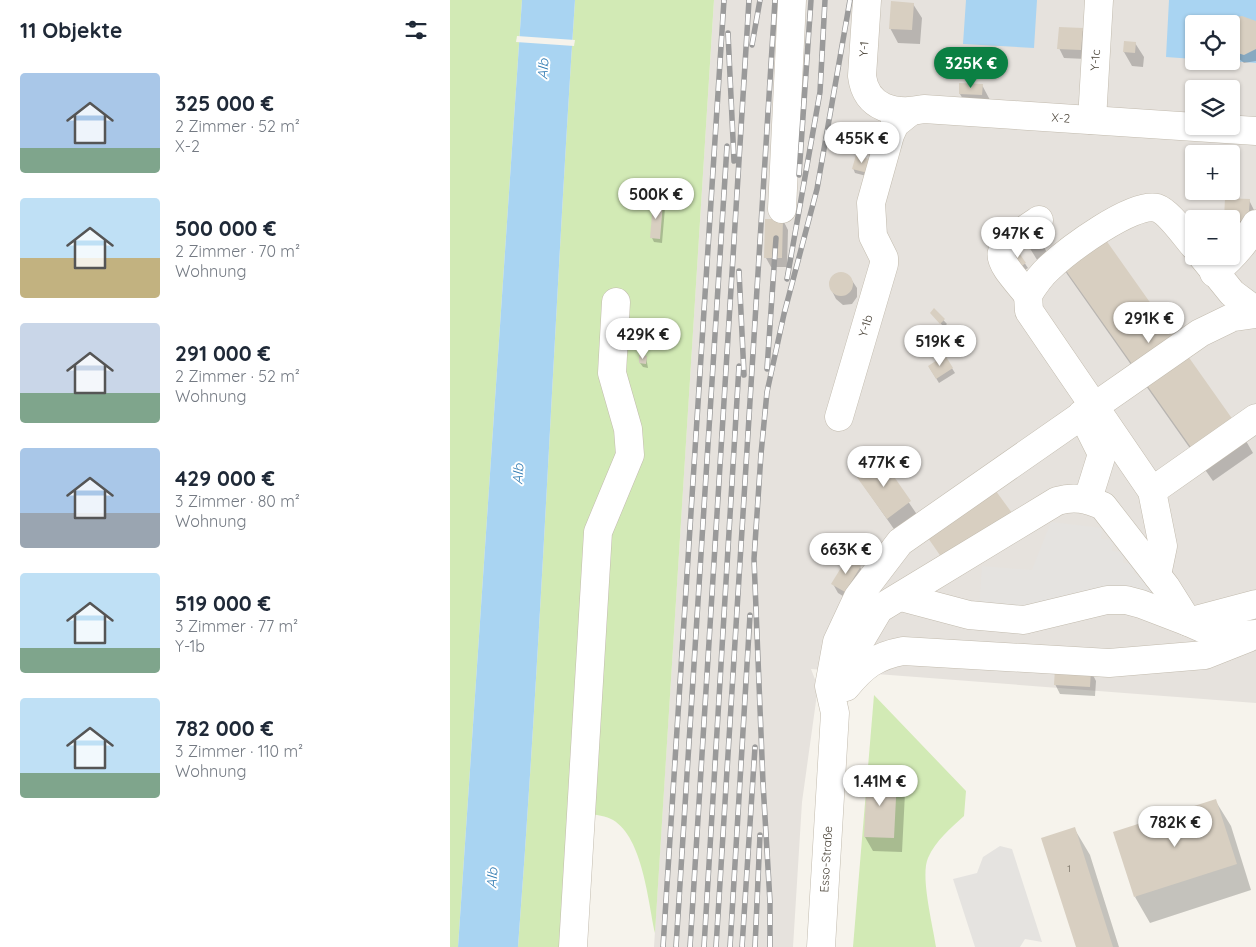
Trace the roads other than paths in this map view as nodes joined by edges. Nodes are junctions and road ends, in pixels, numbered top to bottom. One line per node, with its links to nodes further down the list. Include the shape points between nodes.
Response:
1 (792, 0): 7 (street)
2 (867, 0): 4 (street, Y-1, via 863,86 869,97 886,109)
3 (1099, 0): 5 (street, Y-1c)
4 (903, 112): 5 (street, X-2, via 924,109); 17 (street, Y-1b, via 890,135 871,203 873,236 884,264)
5 (1092, 120): 6 (street, X-2)
6 (1256, 132)
7 (782, 209)
8 (1039, 220): 13 (street, via 1009,240 1000,257)
9 (1256, 224): 11 (street)
10 (1185, 235): 13 (street, via 1157,208 1140,209 1118,217 1050,267)
11 (1240, 249)
12 (1209, 265): 15 (street, via 1232,293)
13 (1028, 295): 16 (street, via 1030,310)
14 (616, 302): 27 (street, via 612,373 628,429 630,455 598,532)
15 (1256, 312): 16 (street, via 1233,317 1200,333)
16 (1088, 410): 19 (street); 20 (street, via 1102,454); 26 (street, via 900,542 858,597 837,642)
17 (839, 416)
18 (1256, 418): 19 (street)
19 (1152, 492): 21 (street, via 1163,546)
20 (1088, 499): 21 (street, via 1103,506); 22 (street, via 1057,501)
21 (1157, 575): 24 (street)
22 (901, 597): 24 (street, via 969,615 1024,620 1107,600 1126,600); 26 (street, via 879,610)
23 (1256, 604): 24 (street)
24 (1188, 622): 25 (street, via 1213,633 1232,636)
25 (1256, 634): 26 (street, via 1205,655 1109,663 903,651 884,655)
26 (838, 678): 28 (street, Esso-Straße)
27 (573, 947)
28 (821, 947)

